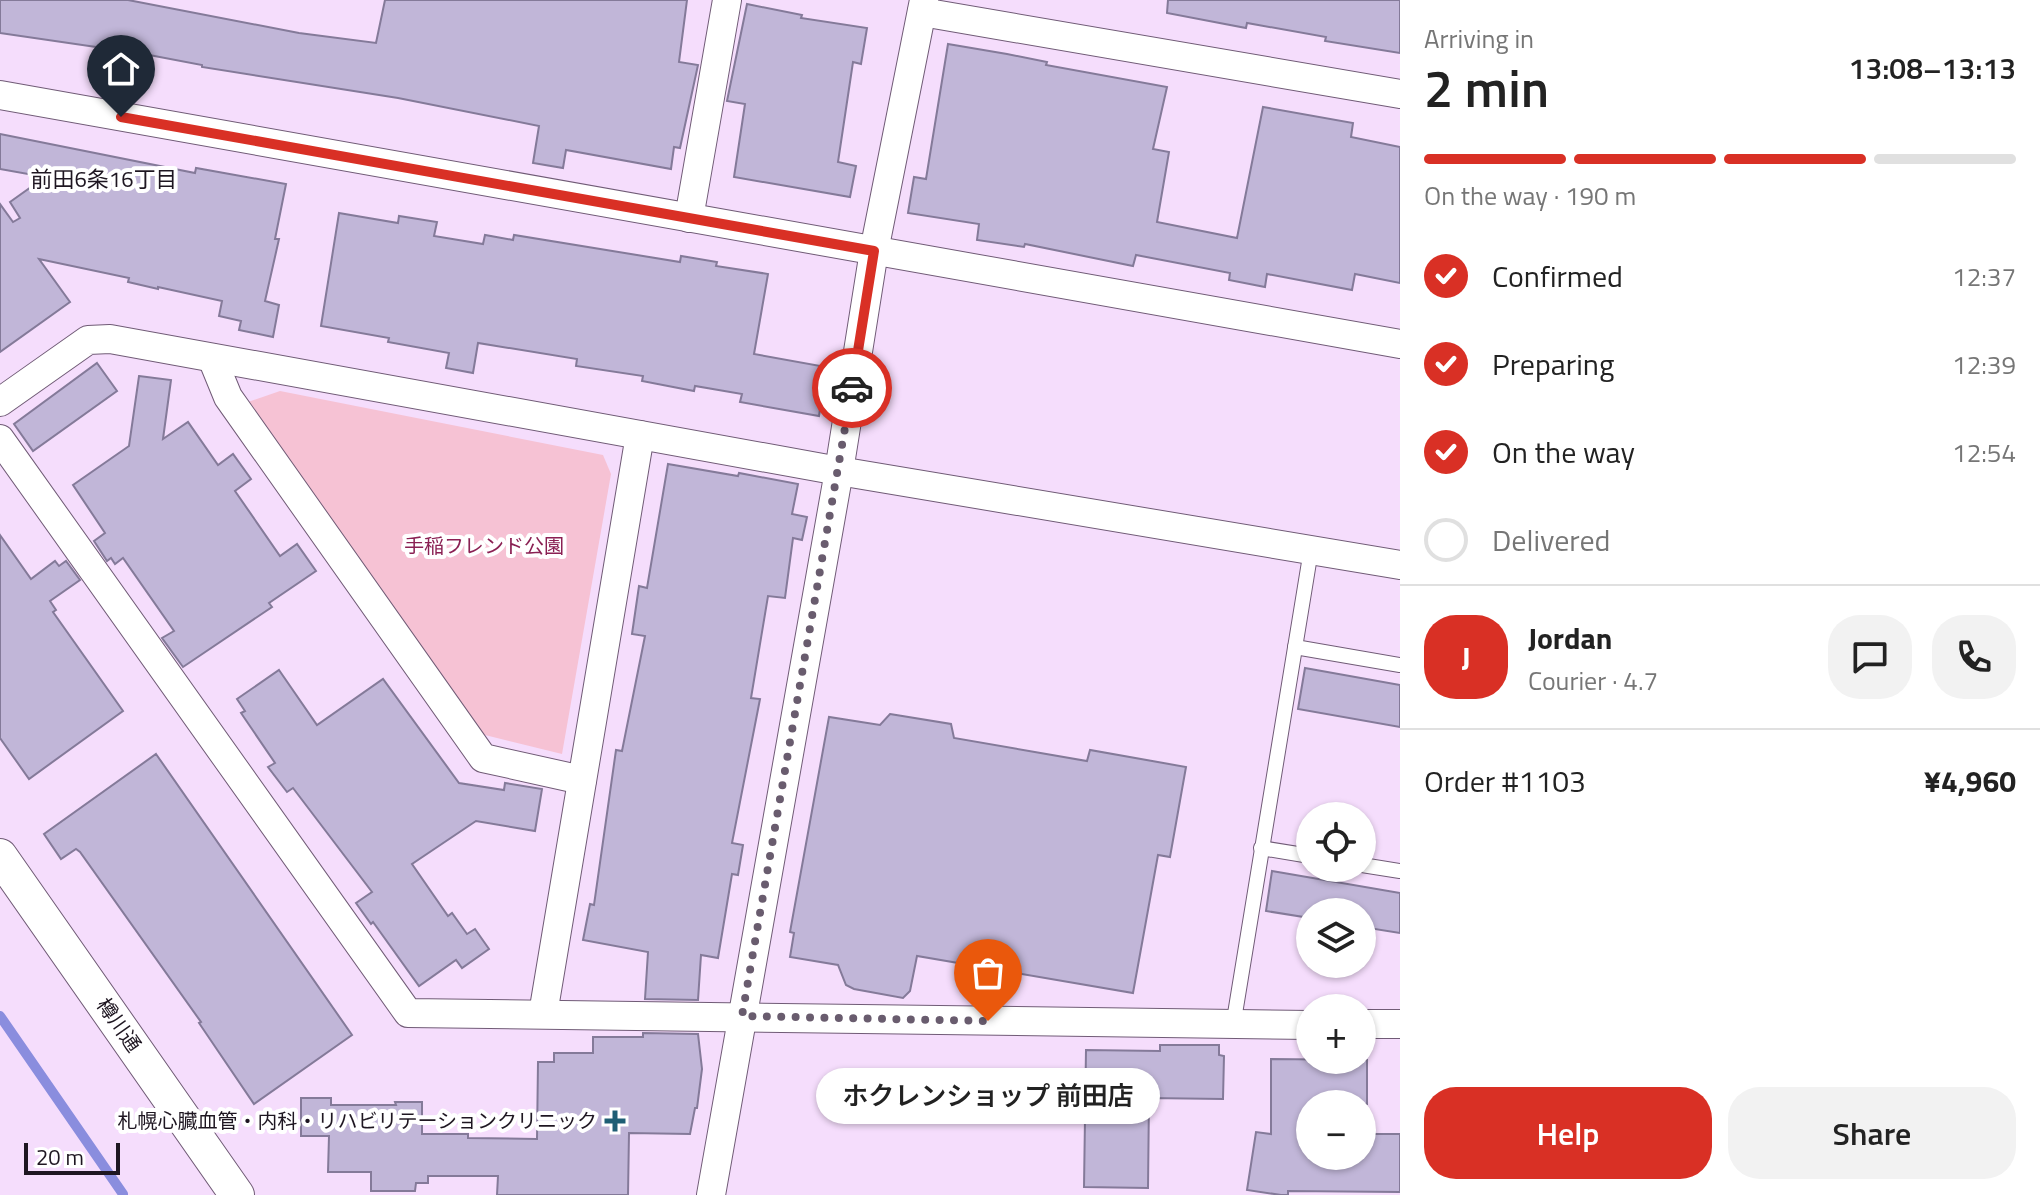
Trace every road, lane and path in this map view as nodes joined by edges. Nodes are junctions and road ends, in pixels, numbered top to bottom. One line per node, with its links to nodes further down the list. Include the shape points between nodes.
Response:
1 (727, 0): 5 (street)
2 (923, 6): 3 (street); 6 (street)
3 (1400, 94)
4 (0, 95): 5 (street)
5 (689, 218): 6 (street)
6 (874, 251): 7 (street); 12 (street)
7 (1400, 344)
8 (212, 358): 9 (street, via 110,339 88,340); 10 (street); 17 (street, via 228,397 483,758)
9 (0, 402)
10 (640, 435): 12 (street); 17 (street)
11 (0, 439): 23 (street, via 408,1013)
12 (839, 471): 13 (street); 24 (street)
13 (1311, 550): 14 (street); 15 (lane)
14 (1400, 565)
15 (1295, 647): 16 (lane); 18 (lane)
16 (1400, 665)
17 (582, 780): 23 (street)
18 (1261, 848): 19 (lane); 28 (lane)
19 (1296, 854)
20 (0, 856): 29 (street, 樽川通)
21 (1376, 867): 22 (lane)
22 (1400, 871)
23 (543, 1014): 24 (street)
24 (742, 1016): 28 (street); 30 (street)
25 (1376, 1024): 26 (street)
26 (1400, 1024)
27 (1296, 1025): 28 (street)
28 (1233, 1026)
29 (237, 1195)
30 (711, 1195)

